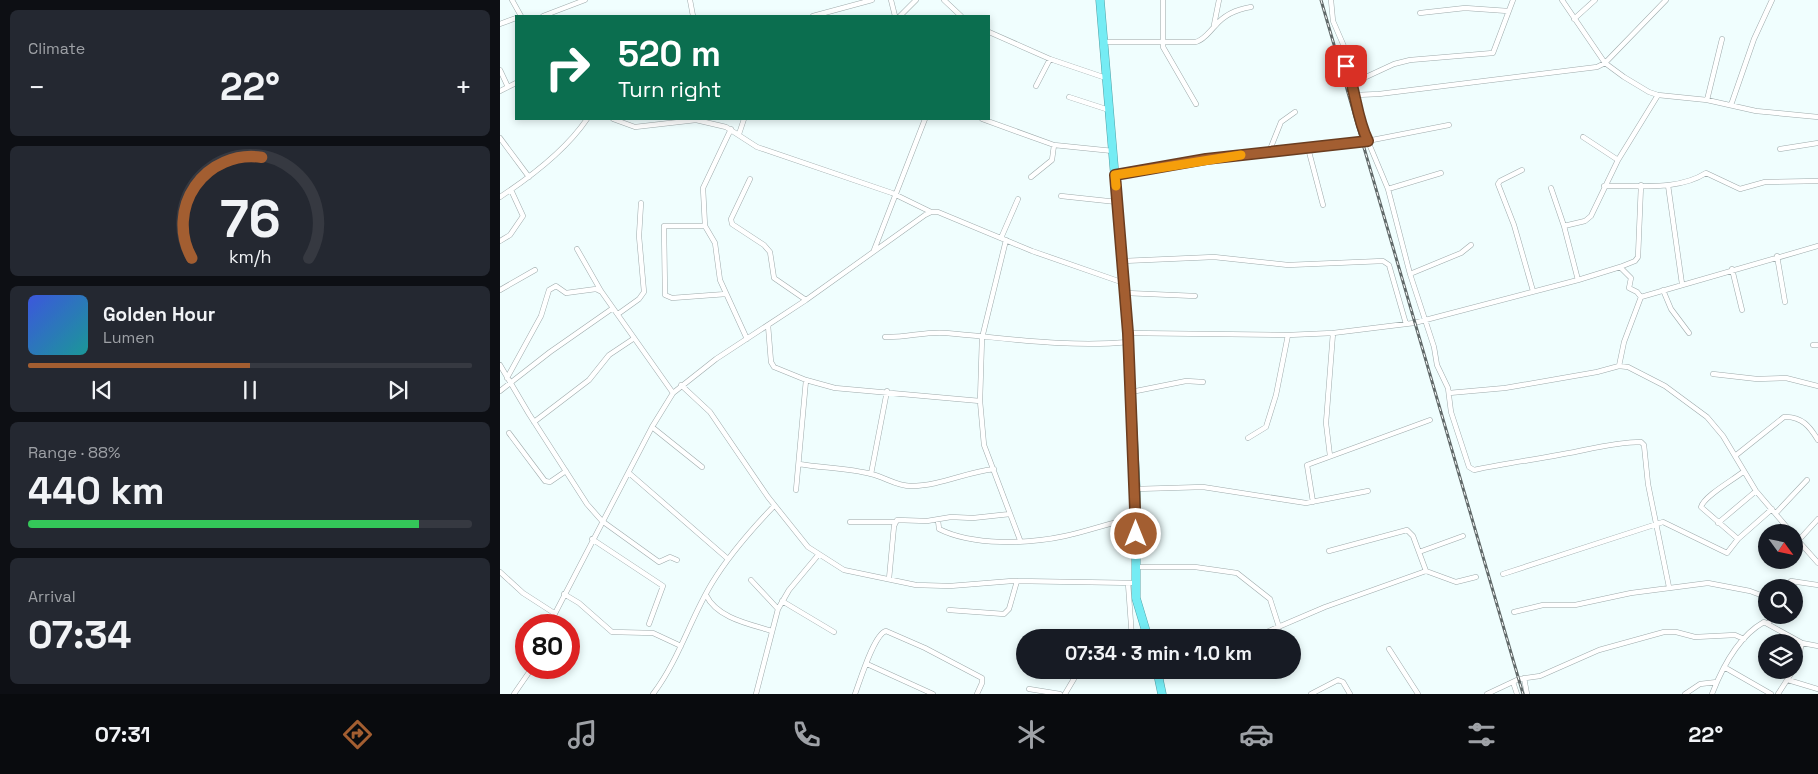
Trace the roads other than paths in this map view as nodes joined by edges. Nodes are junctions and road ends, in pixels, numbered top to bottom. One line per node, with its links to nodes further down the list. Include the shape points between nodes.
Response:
1 (512, 0): 20 (street)
2 (585, 0): 21 (street)
3 (690, 0): 22 (street)
4 (872, 0): 23 (street)
5 (890, 0): 24 (street)
6 (916, 0): 25 (street)
7 (944, 0): 26 (street)
8 (1100, 0): 33 (highway)
9 (1163, 0): 34 (street)
10 (1218, 0): 30 (street)
11 (1331, 0): 40 (street, via 1333,21 1346,51 1346,66)
12 (1513, 0): 18 (street)
13 (1562, 0): 28 (street)
14 (1595, 0): 28 (street)
15 (1666, 0): 36 (street)
16 (1772, 0): 49 (street, via 1754,39)
17 (1251, 7): 30 (street, via 1239,9)
18 (1508, 11): 19 (street, via 1465,8); 40 (street, via 1493,53 1410,60)
19 (1420, 13)
20 (520, 15)
21 (546, 15)
22 (694, 15)
23 (820, 15)
24 (895, 15)
25 (901, 15)
26 (960, 15)
27 (515, 18): 29 (street)
28 (1574, 19): 36 (street)
29 (500, 24)
30 (1214, 27): 34 (street, via 1196,42)
31 (990, 32): 35 (street)
32 (1722, 39): 47 (street)
33 (1104, 42): 34 (street); 38 (highway)
34 (1162, 42): 48 (street)
35 (1050, 59): 38 (street); 42 (street)
36 (1605, 63): 44 (street, via 1592,68); 45 (street)
37 (500, 70): 41 (street)
38 (1108, 78): 50 (highway)
39 (515, 83): 41 (street)
40 (1353, 83): 44 (street)
41 (508, 86): 43 (street)
42 (1036, 86)
43 (500, 90)
44 (1356, 95): 64 (street)
45 (1658, 95): 47 (street); 71 (street)
46 (1069, 97): 50 (street)
47 (1707, 100): 49 (street)
48 (1196, 104)
49 (1732, 105): 52 (street, via 1756,111)
50 (1111, 110): 69 (highway)
51 (1295, 112): 70 (street, via 1281,122)
52 (1818, 117)
53 (586, 120): 75 (street, via 576,135)
54 (616, 120): 55 (street, via 641,127)
55 (696, 120): 60 (street)
56 (744, 120): 61 (street)
57 (925, 120): 85 (street)
58 (985, 120): 66 (street)
59 (1449, 125): 64 (street)
60 (731, 129): 61 (street); 93 (street, via 703,188)
61 (739, 134): 85 (street, via 757,147)
62 (1583, 137): 71 (street)
63 (500, 138): 75 (street)
64 (1368, 141): 67 (street); 83 (street)
65 (1818, 143): 68 (street)
66 (1054, 145): 69 (street); 76 (street, via 1052,160)
67 (1308, 148): 70 (street); 91 (street)
68 (1780, 149)
69 (1113, 151): 74 (highway)
70 (1269, 152): 74 (street)
71 (1618, 160): 81 (street)
72 (1522, 170): 113 (street, via 1498,184)
73 (1442, 173): 83 (street)
74 (1115, 175): 89 (highway)
75 (529, 177): 84 (street)
76 (1031, 177)
77 (750, 179): 118 (street, via 731,219 732,224 764,245 770,252 774,278)
78 (1818, 181): 80 (street, via 1765,182 1740,189 1706,173 1691,181)
79 (1642, 185): 80 (street); 81 (street); 103 (street, via 1640,252 1635,261)
80 (1668, 185): 109 (street)
81 (1604, 186): 94 (street, via 1588,219)
82 (1551, 188): 94 (street)
83 (1388, 189): 106 (street)
84 (511, 190): 87 (street); 96 (street, via 523,216 510,235)
85 (897, 195): 92 (street); 100 (street)
86 (1061, 196): 89 (street)
87 (500, 197)
88 (1018, 200): 95 (street)
89 (1117, 202): 102 (highway)
90 (641, 203): 122 (street, via 644,292 639,300)
91 (1323, 205)
92 (931, 212): 95 (street); 100 (street)
93 (705, 226): 115 (street, via 715,243 720,280); 115 (street, via 664,226 665,295 672,298)
94 (1564, 226): 107 (street)
95 (1003, 239): 108 (street); 132 (street)
96 (500, 241)
97 (1470, 245): 106 (street, via 1461,253)
98 (1818, 246): 101 (street)
99 (577, 249): 112 (street)
100 (874, 252): 118 (street)
101 (1777, 256): 104 (street); 119 (street)
102 (1123, 261): 108 (highway); 124 (street, via 1214,257 1288,264 1383,261 1392,274)
103 (1620, 267): 107 (street); 117 (street, via 1631,278 1629,288)
104 (1732, 269): 109 (street); 121 (street)
105 (535, 270): 110 (street)
106 (1410, 274): 123 (street)
107 (1578, 280): 113 (street)
108 (1125, 283): 114 (highway)
109 (1682, 284): 111 (street)
110 (500, 290)
111 (1663, 290): 117 (street); 128 (street)
112 (601, 291): 120 (street); 138 (street, via 566,293 556,286 548,290 541,316)
113 (1533, 291): 123 (street)
114 (1126, 293): 116 (street); 126 (highway)
115 (726, 294): 133 (street)
116 (1195, 296)
117 (1640, 296): 135 (street)
118 (806, 300): 125 (street)
119 (1785, 302)
120 (613, 308): 122 (street); 141 (street)
121 (1742, 310)
122 (618, 314): 131 (street)
123 (1424, 320): 124 (street); 148 (street)
124 (1406, 324): 127 (street)
125 (768, 325): 133 (street); 139 (street, via 770,362 774,367)
126 (1128, 333): 129 (street); 134 (highway)
127 (1333, 333): 129 (street); 156 (street, via 1326,423)
128 (1689, 333)
129 (1288, 335): 154 (street, via 1267,425)
130 (885, 337): 132 (street, via 940,333)
131 (633, 338): 147 (street); 151 (street, via 609,355 589,380)
132 (982, 338): 134 (street, via 1093,346); 149 (street)
133 (747, 339): 142 (street)
134 (1129, 342): 146 (highway)
135 (1619, 366): 148 (street, via 1514,386); 157 (street, via 1658,382 1691,404 1707,417)
136 (501, 367): 138 (street)
137 (1713, 374): 143 (street, via 1757,379 1786,378)
138 (507, 378): 141 (street)
139 (806, 380): 145 (street, via 835,388); 158 (street)
140 (1203, 382): 146 (street)
141 (510, 384): 144 (street); 151 (street)
142 (681, 386): 147 (street); 171 (street, via 710,412)
143 (1818, 386)
144 (500, 391)
145 (887, 391): 149 (street); 164 (street)
146 (1131, 392): 167 (highway)
147 (673, 393): 152 (street)
148 (1449, 394): 180 (street, via 1451,412 1468,467 1472,470 1598,446 1642,442)
149 (980, 401): 160 (street, via 983,441)
150 (1430, 420): 156 (street)
151 (534, 422): 161 (street)
152 (652, 427): 159 (street); 163 (street)
153 (509, 433): 161 (street, via 546,481 550,482)
154 (1248, 438)
155 (1818, 440): 157 (street, via 1809,425 1784,417)
156 (1330, 456): 170 (street, via 1306,466)
157 (1735, 456): 162 (street)
158 (798, 464): 164 (street); 166 (street)
159 (702, 467)
160 (994, 469): 164 (street, via 918,486 897,484); 173 (street)
161 (566, 471): 177 (street)
162 (1743, 472): 168 (street); 181 (street, via 1711,493 1702,504 1703,510)
163 (628, 473): 177 (street); 192 (street)
164 (871, 474)
165 (1807, 480): 172 (street)
166 (796, 490)
167 (1136, 490): 170 (street, via 1203,487); 174 (highway)
168 (1756, 491): 172 (street); 181 (street)
169 (1368, 492): 170 (street)
170 (1312, 502)
171 (774, 506): 191 (street, via 808,547); 192 (street)
172 (1774, 511): 182 (street); 186 (street)
173 (1010, 514): 175 (street); 187 (street)
174 (1136, 518): 187 (street, via 1063,536); 195 (highway)
175 (938, 520): 179 (street); 187 (street, via 939,529 949,533 982,540)
176 (1818, 520): 184 (street)
177 (602, 521): 185 (street); 193 (street, via 659,562 670,557)
178 (850, 522): 179 (street)
179 (896, 522): 200 (street)
180 (1656, 523): 186 (street, via 1665,523 1725,554); 198 (street); 206 (street)
181 (1718, 523): 186 (street)
182 (1785, 524)
183 (1464, 536): 190 (street)
184 (1803, 536)
185 (592, 539): 207 (street); 215 (street, via 663,586)
186 (1738, 539)
187 (1020, 540)
188 (1803, 546): 194 (street)
189 (1329, 551): 190 (street, via 1405,530 1412,533)
190 (1419, 552): 197 (street)
191 (819, 554): 200 (street, via 847,572); 210 (street)
192 (728, 559): 209 (street)
193 (677, 560)
194 (1818, 563)
195 (1136, 568): 203 (highway); 218 (street, via 1195,567 1236,572 1270,599)
196 (500, 572): 214 (street)
197 (1426, 572): 199 (street, via 1456,582); 218 (street, via 1325,607)
198 (1504, 574)
199 (1476, 577)
200 (889, 579): 202 (street, via 928,585)
201 (751, 580): 211 (street)
202 (1017, 581): 203 (street); 212 (street, via 1009,609 1004,614)
203 (1132, 583): 219 (street); 220 (highway)
204 (1803, 583): 205 (street)
205 (1818, 585)
206 (1670, 587): 208 (street, via 1708,583); 213 (street, via 1575,605 1543,605)
207 (564, 594): 214 (street); 227 (street, via 580,603 612,632 653,633)
208 (1758, 594)
209 (706, 595): 222 (street, via 716,609 740,621); 227 (street)
210 (782, 600): 211 (street); 223 (street)
211 (778, 609): 222 (street)
212 (949, 610)
213 (1514, 612)
214 (554, 614)
215 (648, 624)
216 (1761, 624): 225 (street)
217 (1770, 624): 224 (street)
218 (1279, 627): 221 (street)
219 (1132, 629)
220 (1145, 629)
221 (1274, 629)
222 (772, 630): 243 (street)
223 (834, 632)
224 (1783, 634)
225 (1744, 639): 231 (street); 232 (street, via 1736,634 1695,637 1664,632 1599,650 1540,676)
226 (1803, 643): 228 (street)
227 (681, 646): 242 (street)
228 (1818, 646)
229 (1389, 649): 252 (street)
230 (867, 664): 244 (street); 245 (street); 246 (street, via 879,636 888,632 982,678)
231 (1724, 667): 238 (street); 258 (street)
232 (1524, 678): 237 (street); 255 (street)
233 (524, 679): 241 (street)
234 (1074, 679): 248 (street)
235 (1159, 679): 249 (highway)
236 (1788, 680): 240 (street); 259 (street)
237 (1513, 682): 253 (street); 254 (street)
238 (1717, 682): 256 (street, via 1700,684); 257 (street)
239 (1029, 689): 247 (street)
240 (1818, 689)
241 (514, 694)
242 (653, 694)
243 (756, 694)
244 (855, 694)
245 (933, 694)
246 (977, 694)
247 (1060, 694)
248 (1065, 694)
249 (1162, 694)
250 (1311, 694): 251 (street, via 1338,680)
251 (1350, 694)
252 (1418, 694)
253 (1487, 694)
254 (1517, 694)
255 (1527, 694)
256 (1685, 694)
257 (1712, 694)
258 (1771, 694)
259 (1778, 694)

